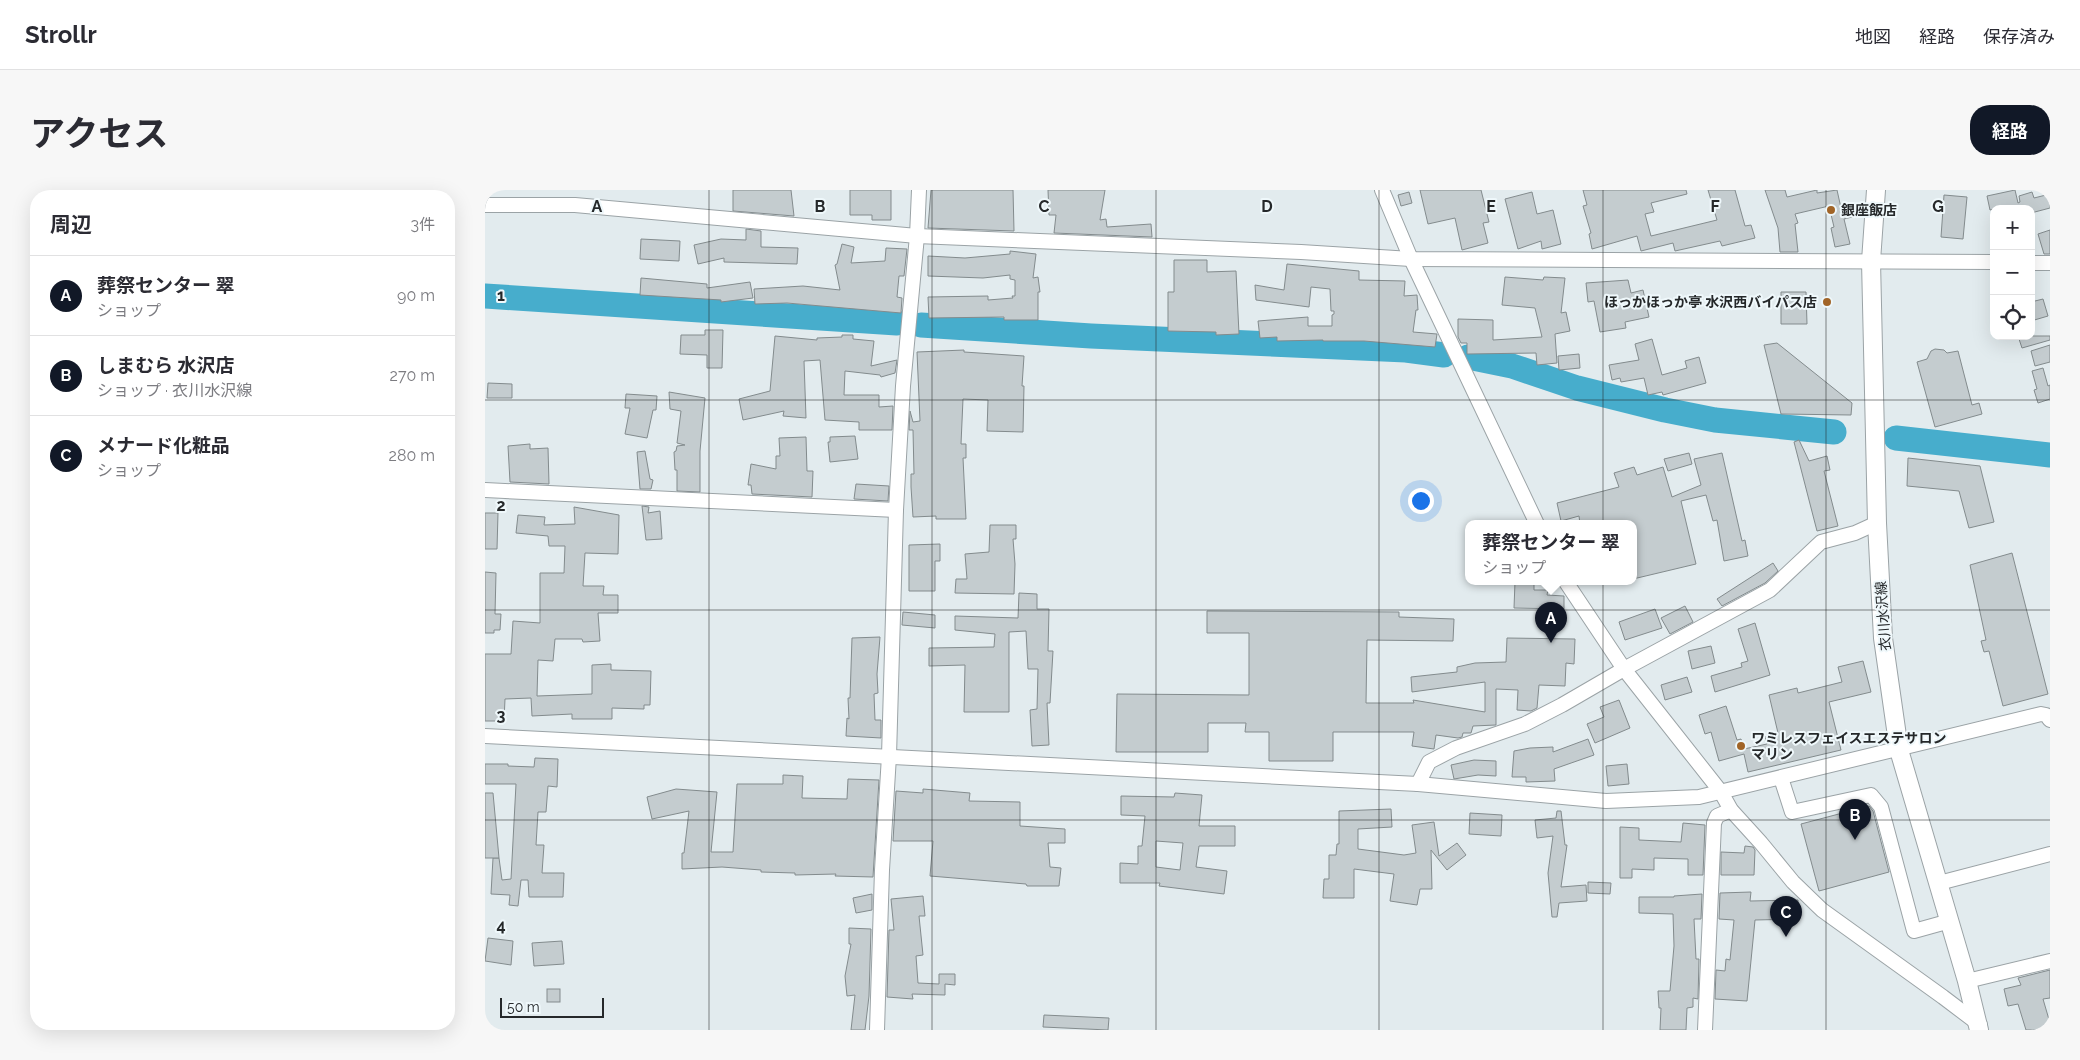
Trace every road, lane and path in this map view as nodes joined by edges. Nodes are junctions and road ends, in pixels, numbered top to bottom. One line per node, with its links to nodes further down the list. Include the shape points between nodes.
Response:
1 (919, 190): 5 (street)
2 (1382, 190): 6 (street)
3 (1876, 190): 7 (main road, 衣川水沢線)
4 (485, 205): 5 (street, via 575,205)
5 (917, 236): 6 (street); 12 (street)
6 (1411, 259): 7 (street); 13 (street)
7 (1871, 261): 8 (street); 14 (main road, 衣川水沢線)
8 (1990, 262)
9 (2035, 263): 10 (street)
10 (2050, 263)
11 (485, 490): 12 (street)
12 (896, 510): 20 (street)
13 (1535, 520)
14 (1877, 523): 16 (street, via 1821,542 1770,590); 19 (main road, 衣川水沢線, via 1883,638)
15 (1568, 585): 16 (street)
16 (1624, 669): 22 (street, via 1525,724 1456,748 1429,762); 23 (street)
17 (2050, 720): 19 (street, via 2047,714 2041,714)
18 (485, 736): 20 (street)
19 (1899, 750): 21 (street); 26 (main road, 衣川水沢線)
20 (889, 756): 22 (street); 31 (street)
21 (1781, 778): 23 (street); 27 (street, via 1792,812 1871,795 1881,807 1914,931)
22 (1418, 784): 23 (street, via 1607,801 1699,797)
23 (1721, 792): 24 (street)
24 (1731, 810): 30 (street, via 1793,882 1822,910 1943,996); 32 (street, via 1717,816 1714,823)
25 (2050, 854): 26 (street)
26 (1939, 883): 27 (main road, 衣川水沢線)
27 (1950, 921): 29 (main road, 衣川水沢線)
28 (2050, 961): 29 (street)
29 (1967, 981): 30 (main road, 衣川水沢線)
30 (1980, 1028)
31 (877, 1030)
32 (1705, 1030)

